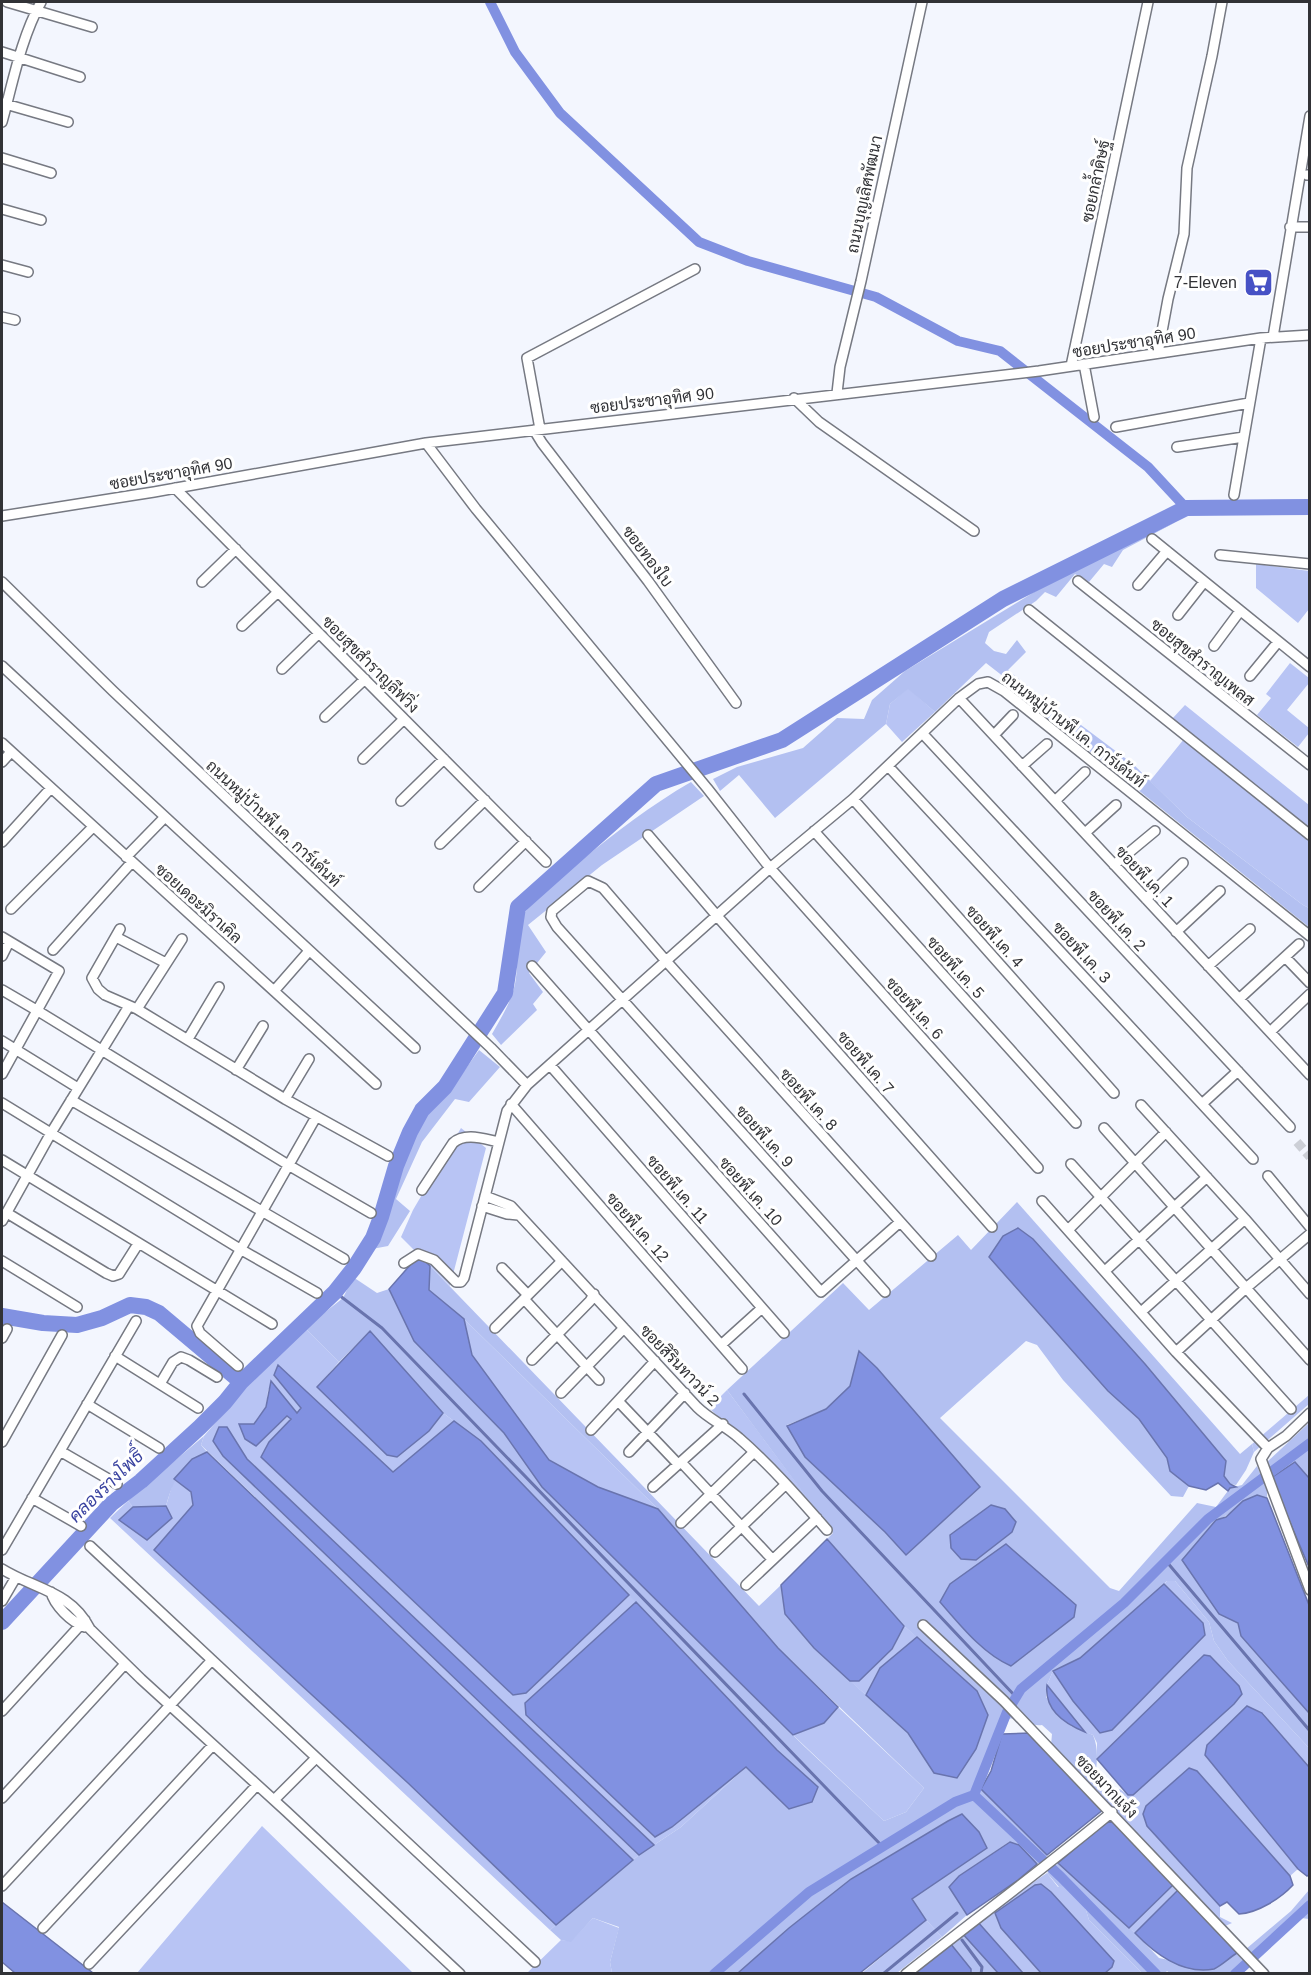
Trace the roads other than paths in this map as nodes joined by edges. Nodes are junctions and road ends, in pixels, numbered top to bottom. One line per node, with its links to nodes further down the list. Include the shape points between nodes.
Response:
1 (7, 2): 6 (street)
2 (41, 2): 6 (street)
3 (922, 2): 32 (street, ถนนบุญเลิศพัฒนา)
4 (1148, 2): 31 (street, ซอยกล้ำดิษฐ์)
5 (1221, 2): 29 (street, via 1187,168 1184,234)
6 (36, 11): 7 (street); 9 (street)
7 (92, 27)
8 (2, 52): 9 (street)
9 (19, 59): 10 (street); 11 (street)
10 (80, 77)
11 (4, 104): 13 (street); 14 (street)
12 (1310, 116): 19 (street)
13 (2, 122)
14 (68, 123)
15 (2, 159): 16 (street)
16 (51, 173)
17 (2, 209): 18 (street)
18 (41, 220)
19 (1290, 227): 20 (street); 27 (street)
20 (1310, 227)
21 (2, 265): 23 (street)
22 (695, 269): 37 (street, via 527,358)
23 (28, 272)
24 (2, 317): 25 (street)
25 (15, 320)
26 (1310, 336): 27 (street, ซอยประชาอุทิศ 90)
27 (1273, 337): 28 (street, ซอยประชาอุทิศ 90)
28 (1262, 338): 29 (street, ซอยประชาอุทิศ 90); 34 (street)
29 (1158, 353): 30 (street, ซอยประชาอุทิศ 90)
30 (1084, 364): 31 (street, ซอยประชาอุทิศ 90); 35 (street)
31 (1071, 366): 32 (street, ซอยประชาอุทิศ 90)
32 (837, 393): 33 (street, ซอยประชาอุทิศ 90)
33 (794, 398): 37 (street, ซอยประชาอุทิศ 90); 44 (street, via 819,422)
34 (1250, 403): 36 (street); 38 (street)
35 (1094, 417)
36 (1116, 427)
37 (537, 429): 39 (street, ซอยประชาอุทิศ 90); 69 (street, ซอยทองใบ, via 548,451)
38 (1244, 436): 40 (street); 42 (street)
39 (426, 443): 41 (street, ซอยประชาอุทิศ 90); 105 (street)
40 (1177, 447)
41 (175, 488): 43 (street, ซอยประชาอุทิศ 90); 46 (street, ซอยสุขสำราญลีฟวิ่ง)
42 (1234, 495)
43 (2, 516)
44 (974, 531)
45 (1152, 539): 47 (street)
46 (236, 549): 52 (street); 55 (street, ซอยสุขสำราญลีฟวิ่ง)
47 (1167, 551): 53 (street); 54 (street)
48 (1220, 555): 49 (street)
49 (1310, 564)
50 (1078, 581): 81 (street, ซอยสุขสำราญเพลส)
51 (2, 582): 151 (street, ถนนหมู่บ้านพี.เค. การ์เด้นท์)
52 (202, 582)
53 (1204, 582): 57 (street); 58 (street)
54 (1138, 585)
55 (278, 592): 59 (street); 60 (street, ซอยสุขสำราญลีฟวิ่ง)
56 (1029, 610): 97 (street)
57 (1240, 611): 61 (street); 62 (street)
58 (1178, 615)
59 (242, 626)
60 (320, 633): 65 (street); 67 (street, ซอยสุขสำราญลีฟวิ่ง)
61 (1278, 642): 64 (street); 66 (street)
62 (1214, 646)
63 (2, 666): 91 (street)
64 (1310, 668)
65 (282, 669)
66 (1250, 676)
67 (365, 679): 71 (street); 72 (street, ซอยสุขสำราญลีฟวิ่ง)
68 (959, 698): 73 (street, ถนนหมู่บ้านพี.เค. การ์เด้นท์); 74 (street, ซอยพี.เค. 1); 113 (street, ถนนหมู่บ้านพี.เค. การ์เด้นท์, via 978,684 995,684)
69 (736, 703)
70 (1013, 715): 74 (street)
71 (325, 717)
72 (404, 719): 78 (street); 79 (street, ซอยสุขสำราญลีฟวิ่ง)
73 (922, 734): 82 (street, ถนนหมู่บ้านพี.เค. การ์เด้นท์); 147 (street, ซอยพี.เค. 2)
74 (994, 735): 83 (street, ซอยพี.เค. 1)
75 (2, 744): 77 (street, ซอยเดอะมิราเคิล)
76 (1047, 744): 83 (street)
77 (11, 752): 80 (street); 85 (street, ซอยเดอะมิราเคิล)
78 (363, 759)
79 (444, 759): 87 (street, ซอยสุขสำราญลีฟวิ่ง); 88 (street)
80 (2, 762)
81 (1310, 765)
82 (888, 766): 86 (street, ถนนหมู่บ้านพี.เค. การ์เด้นท์); 157 (street, ซอยพี.เค. 3)
83 (1022, 766): 89 (street, ซอยพี.เค. 1)
84 (1085, 772): 89 (street)
85 (51, 788): 92 (street, ซอยเดอะมิราเคิล); 99 (street)
86 (852, 799): 93 (street, ถนนหมู่บ้านพี.เค. การ์เด้นท์); 153 (street, ซอยพี.เค. 4)
87 (485, 800): 98 (street, ซอยสุขสำราญลีฟวิ่ง); 100 (street)
88 (401, 801)
89 (1055, 801): 95 (street, ซอยพี.เค. 1)
90 (1116, 805): 95 (street)
91 (165, 817): 101 (street); 118 (street)
92 (93, 827): 101 (street, ซอยเดอะมิราเคิล); 109 (street)
93 (814, 831): 105 (street, ถนนหมู่บ้านพี.เค. การ์เด้นท์); 161 (street, ซอยพี.เค. 5)
94 (1155, 831): 104 (street)
95 (1085, 833): 104 (street, ซอยพี.เค. 1)
96 (648, 835): 110 (street, ซอยพี.เค. 7)
97 (1310, 835)
98 (526, 841): 102 (street, ซอยสุขสำราญลีฟวิ่ง); 106 (street)
99 (2, 842)
100 (440, 844)
101 (129, 860): 117 (street); 128 (street, ซอยเดอะมิราเคิล)
102 (546, 862)
103 (1183, 863): 108 (street)
104 (1114, 865): 108 (street, ซอยพี.เค. 1)
105 (770, 868): 110 (street, ถนนหมู่บ้านพี.เค. การ์เด้นท์); 173 (street, ซอยพี.เค. 6)
106 (479, 887)
107 (1220, 891): 112 (street)
108 (1146, 899): 112 (street, ซอยพี.เค. 1)
109 (11, 909)
110 (717, 916): 121 (street, ถนนหมู่บ้านพี.เค. การ์เด้นท์); 189 (street, ซอยพี.เค. 7)
111 (1250, 929): 124 (street)
112 (1176, 932): 124 (street, ซอยพี.เค. 1)
113 (1310, 936)
114 (182, 939): 122 (street)
115 (5, 940): 119 (street); 133 (street, via 59,971)
116 (1299, 945): 120 (street)
117 (53, 950)
118 (309, 951): 128 (street); 139 (street)
119 (2, 956)
120 (1285, 957): 125 (street); 131 (street)
121 (666, 961): 130 (street, ถนนหมู่บ้านพี.เค. การ์เด้นท์); 130 (street, ซอยพี.เค. 8, via 596,883 588,881 559,903 551,917); 188 (street, ซอยพี.เค. 8)
122 (166, 963): 132 (street); 132 (street, via 118,933 93,983 105,995)
123 (532, 966): 135 (street)
124 (1208, 966): 131 (street, ซอยพี.เค. 1)
125 (1310, 983)
126 (219, 987): 137 (street)
127 (2, 990): 133 (street)
128 (274, 991): 150 (street, ซอยเดอะมิราเคิล)
129 (1310, 994): 136 (street)
130 (623, 999): 135 (street, ถนนหมู่บ้านพี.เค. การ์เด้นท์); 199 (street, ซอยพี.เค. 9)
131 (1239, 999): 136 (street, ซอยพี.เค. 1)
132 (133, 1008): 137 (street); 141 (street)
133 (39, 1011): 140 (street); 141 (street)
134 (263, 1026): 146 (street)
135 (588, 1031): 144 (street, ถนนหมู่บ้านพี.เค. การ์เด้นท์); 199 (street, ซอยพี.เค. 10, via 821,1292)
136 (1270, 1032): 145 (street, ซอยพี.เค. 1)
137 (188, 1039): 146 (street)
138 (2, 1041): 140 (street)
139 (415, 1048)
140 (16, 1050): 148 (street); 152 (street)
141 (101, 1050): 152 (street); 172 (street)
142 (1310, 1057): 145 (street)
143 (309, 1059): 155 (street)
144 (550, 1065): 151 (street, ถนนหมู่บ้านพี.เค. การ์เด้นท์); 215 (street, ซอยพี.เค. 11)
145 (1300, 1065): 149 (street, ซอยพี.เค. 1)
146 (236, 1070): 155 (street)
147 (1238, 1071): 157 (street); 162 (street, ซอยพี.เค. 2)
148 (2, 1074)
149 (1310, 1075)
150 (376, 1084)
151 (527, 1085): 158 (street, ถนนหมู่บ้านพี.เค. การ์เด้นท์)
152 (78, 1088): 154 (street)
153 (1114, 1093)
154 (71, 1100): 165 (street); 183 (street)
155 (285, 1100): 160 (street)
156 (2, 1103): 165 (street)
157 (1203, 1103): 168 (street, ซอยพี.เค. 3)
158 (511, 1104): 166 (street, ถนนหมู่บ้านพี.เค. การ์เด้นท์); 227 (street, ซอยพี.เค. 12)
159 (1141, 1105): 164 (street)
160 (316, 1117): 167 (street); 172 (street)
161 (1076, 1123)
162 (1290, 1127)
163 (1104, 1128): 170 (street)
164 (1166, 1132): 170 (street); 176 (street)
165 (51, 1133): 174 (street); 195 (street)
166 (499, 1142): 177 (street, via 458,1138); 178 (street, ถนนหมู่บ้านพี.เค. การ์เด้นท์)
167 (388, 1156)
168 (1253, 1159)
169 (2, 1160): 174 (street)
170 (1135, 1163): 179 (street); 182 (street)
171 (1071, 1164): 179 (street)
172 (290, 1166): 183 (street); 184 (street)
173 (1038, 1168)
174 (27, 1175): 186 (street); 194 (street)
175 (1268, 1176): 190 (street)
176 (1207, 1178): 182 (street); 187 (street)
177 (422, 1190)
178 (485, 1196): 181 (street, ถนนหมู่บ้านพี.เค. การ์เด้นท์); 185 (street, ซอยสิรินทาวน์ 2, via 510,1206)
179 (1100, 1196): 191 (street); 193 (street)
180 (1042, 1201): 191 (street)
181 (482, 1206): 185 (street); 203 (street, ถนนหมู่บ้านพี.เค. การ์เด้นท์, via 461,1282 423,1256 413,1256)
182 (1174, 1208): 193 (street); 196 (street)
183 (262, 1212): 195 (street); 198 (street)
184 (371, 1213)
185 (518, 1215): 202 (street, ซอยสิรินทาวน์ 2)
186 (4, 1216): 194 (street, via 114,1276)
187 (1245, 1219): 196 (street); 200 (street)
188 (900, 1222): 197 (street, ซอยพี.เค. 8); 199 (street, ซอยพี.เค. 10)
189 (992, 1227)
190 (1310, 1227)
191 (1068, 1230): 205 (street)
192 (1310, 1234): 200 (street)
193 (1140, 1239): 205 (street); 206 (street)
194 (138, 1244): 208 (street)
195 (240, 1249): 208 (street); 210 (street)
196 (1212, 1250): 206 (street); 207 (street)
197 (931, 1256)
198 (344, 1259)
199 (856, 1260): 209 (street, ซอยพี.เค. 9)
200 (1279, 1260): 207 (street); 212 (street)
201 (2, 1261): 214 (street)
202 (562, 1261): 211 (street, ซอยสิรินทาวน์ 2); 213 (street)
203 (404, 1263)
204 (502, 1268): 213 (street)
205 (1105, 1271): 216 (street)
206 (1178, 1281): 216 (street); 217 (street)
207 (1246, 1288): 217 (street); 231 (street)
208 (217, 1292): 219 (street); 233 (street, via 197,1329)
209 (885, 1292)
210 (317, 1293)
211 (594, 1294): 221 (street, ซอยสิรินทาวน์ 2); 225 (street)
212 (1310, 1294)
213 (526, 1297): 220 (street); 225 (street)
214 (77, 1306)
215 (762, 1308): 223 (street, ซอยพี.เค. 11); 227 (street)
216 (1141, 1312): 228 (street)
217 (1211, 1320): 228 (street); 244 (street)
218 (136, 1321): 229 (street)
219 (272, 1324)
220 (495, 1328)
221 (624, 1328): 232 (street, ซอยสิรินทาวน์ 2); 234 (street)
222 (7, 1329): 226 (street)
223 (784, 1333)
224 (62, 1335): 249 (street)
225 (557, 1335): 230 (street); 234 (street)
226 (2, 1338)
227 (721, 1345): 235 (street, ซอยพี.เค. 12)
228 (1176, 1352): 251 (street)
229 (115, 1356): 238 (street); 242 (street)
230 (532, 1360)
231 (1310, 1360)
232 (655, 1361): 240 (street, ซอยสิรินทาวน์ 2); 241 (street)
233 (238, 1366)
234 (587, 1367): 237 (street); 239 (street)
235 (742, 1369)
236 (217, 1377): 238 (street, via 181,1357 173,1362)
237 (599, 1380)
238 (160, 1384): 243 (street)
239 (561, 1393)
240 (685, 1393): 246 (street, ซอยสิรินทาวน์ 2, via 703,1413); 248 (street)
241 (618, 1401): 247 (street); 248 (street)
242 (87, 1404): 250 (street); 252 (street)
243 (198, 1408)
244 (1291, 1409)
245 (1310, 1413): 251 (street)
246 (723, 1424): 254 (street, ซอยสิรินทาวน์ 2); 255 (street)
247 (591, 1430)
248 (648, 1431): 253 (street); 255 (street)
249 (2, 1442)
250 (159, 1448)
251 (1268, 1448): 273 (street, via 1260,1459 1262,1466)
252 (60, 1451): 256 (street); 260 (street)
253 (629, 1452)
254 (753, 1452): 257 (street, ซอยสิรินทาวน์ 2); 259 (street)
255 (679, 1463): 258 (street); 259 (street)
256 (117, 1484)
257 (785, 1485): 261 (street, ซอยสิรินทาวน์ 2); 264 (street)
258 (653, 1487)
259 (711, 1494): 262 (street); 264 (street)
260 (32, 1498): 263 (street); 267 (street)
261 (817, 1518): 265 (street, ซอยสิรินทาวน์ 2); 269 (street)
262 (681, 1523)
263 (81, 1526)
264 (743, 1526): 268 (street); 269 (street)
265 (827, 1530)
266 (90, 1546): 277 (street)
267 (2, 1551)
268 (715, 1552)
269 (772, 1559): 272 (street)
270 (2, 1569): 271 (street)
271 (19, 1578): 274 (street); 276 (street, via 46,1589 53,1601)
272 (746, 1585)
273 (1310, 1590)
274 (2, 1601)
275 (923, 1624): 286 (street, ซอยมากแจ้ง)
276 (85, 1625): 278 (street); 280 (street)
277 (212, 1660): 279 (street); 282 (street)
278 (125, 1664): 279 (street); 284 (street)
279 (170, 1705): 281 (street); 287 (street)
280 (2, 1711)
281 (213, 1745): 283 (street); 288 (street)
282 (316, 1758): 285 (street); 289 (street)
283 (256, 1785): 285 (street); 290 (street)
284 (2, 1798)
285 (274, 1800): 291 (street)
286 (1112, 1812): 292 (street); 293 (street, ซอยมากแจ้ง)
287 (2, 1886)
288 (42, 1928)
289 (535, 1962)
290 (89, 1964)
291 (460, 1974)
292 (906, 1974)
293 (1264, 1974)

